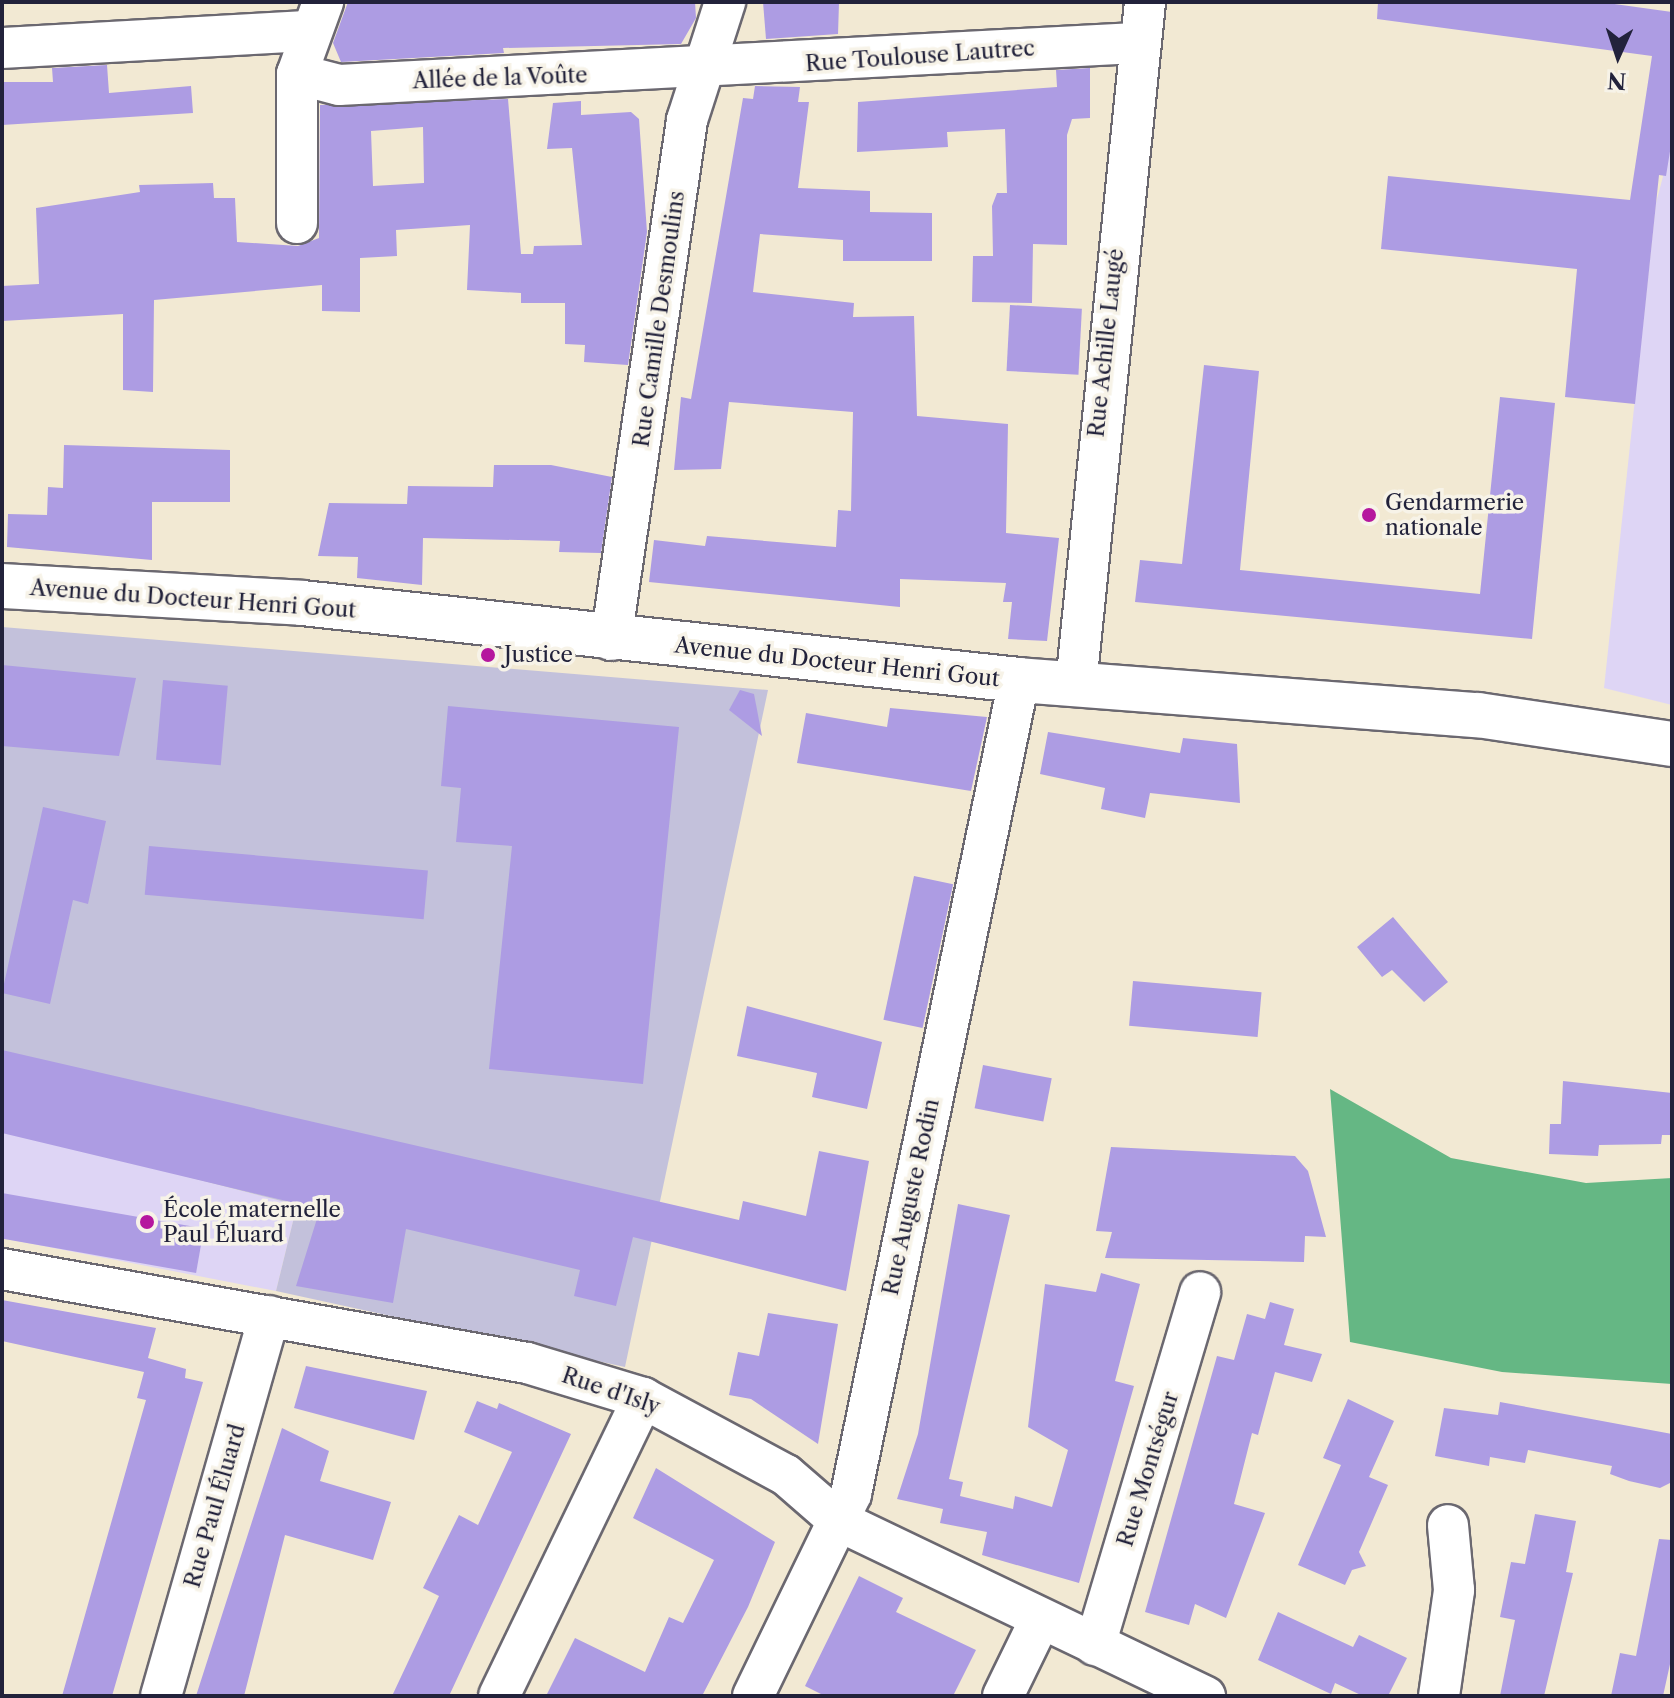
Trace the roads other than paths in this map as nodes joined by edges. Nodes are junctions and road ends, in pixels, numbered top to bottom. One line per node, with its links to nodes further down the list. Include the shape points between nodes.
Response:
1 (725, 2): 6 (street, Rue Camille Desmoulins)
2 (1145, 2): 4 (street, Rue Achille Laugé)
3 (316, 16): 5 (street); 7 (street)
4 (1136, 43): 6 (street, Rue Toulouse Lautrec); 12 (street, Rue Achille Laugé)
5 (2, 48)
6 (705, 70): 7 (street, Allée de la Voûte, via 339,85); 10 (street, Rue Camille Desmoulins, via 687,120)
7 (297, 74): 8 (street)
8 (297, 223)
9 (2, 586): 10 (main road, Avenue du Docteur Henri Gout, via 302,603)
10 (611, 640): 11 (main road, Avenue du Docteur Henri Gout)
11 (1019, 680): 12 (main road, Avenue du Docteur Henri Gout); 18 (street, Rue Auguste Rodin)
12 (1076, 685): 13 (main road, Avenue du Docteur Henri Gout, via 1478,715)
13 (1672, 744)
14 (2, 1269): 16 (street, Rue d'Isly)
15 (1200, 1292): 21 (street, Rue Montségur)
16 (269, 1316): 17 (street, Rue d'Isly, via 527,1363); 22 (street, Rue Paul Éluard)
17 (643, 1398): 18 (street, Rue d'Isly, via 786,1475); 23 (street)
18 (839, 1521): 20 (street, Rue d'Isly); 24 (street, Rue Auguste Rodin)
19 (1448, 1525): 27 (street, via 1454,1590)
20 (1040, 1620): 21 (street, Rue d'Isly); 25 (street)
21 (1095, 1645): 26 (street, Rue d'Isly)
22 (161, 1696)
23 (499, 1696)
24 (753, 1696)
25 (1003, 1696)
26 (1205, 1696)
27 (1439, 1696)

